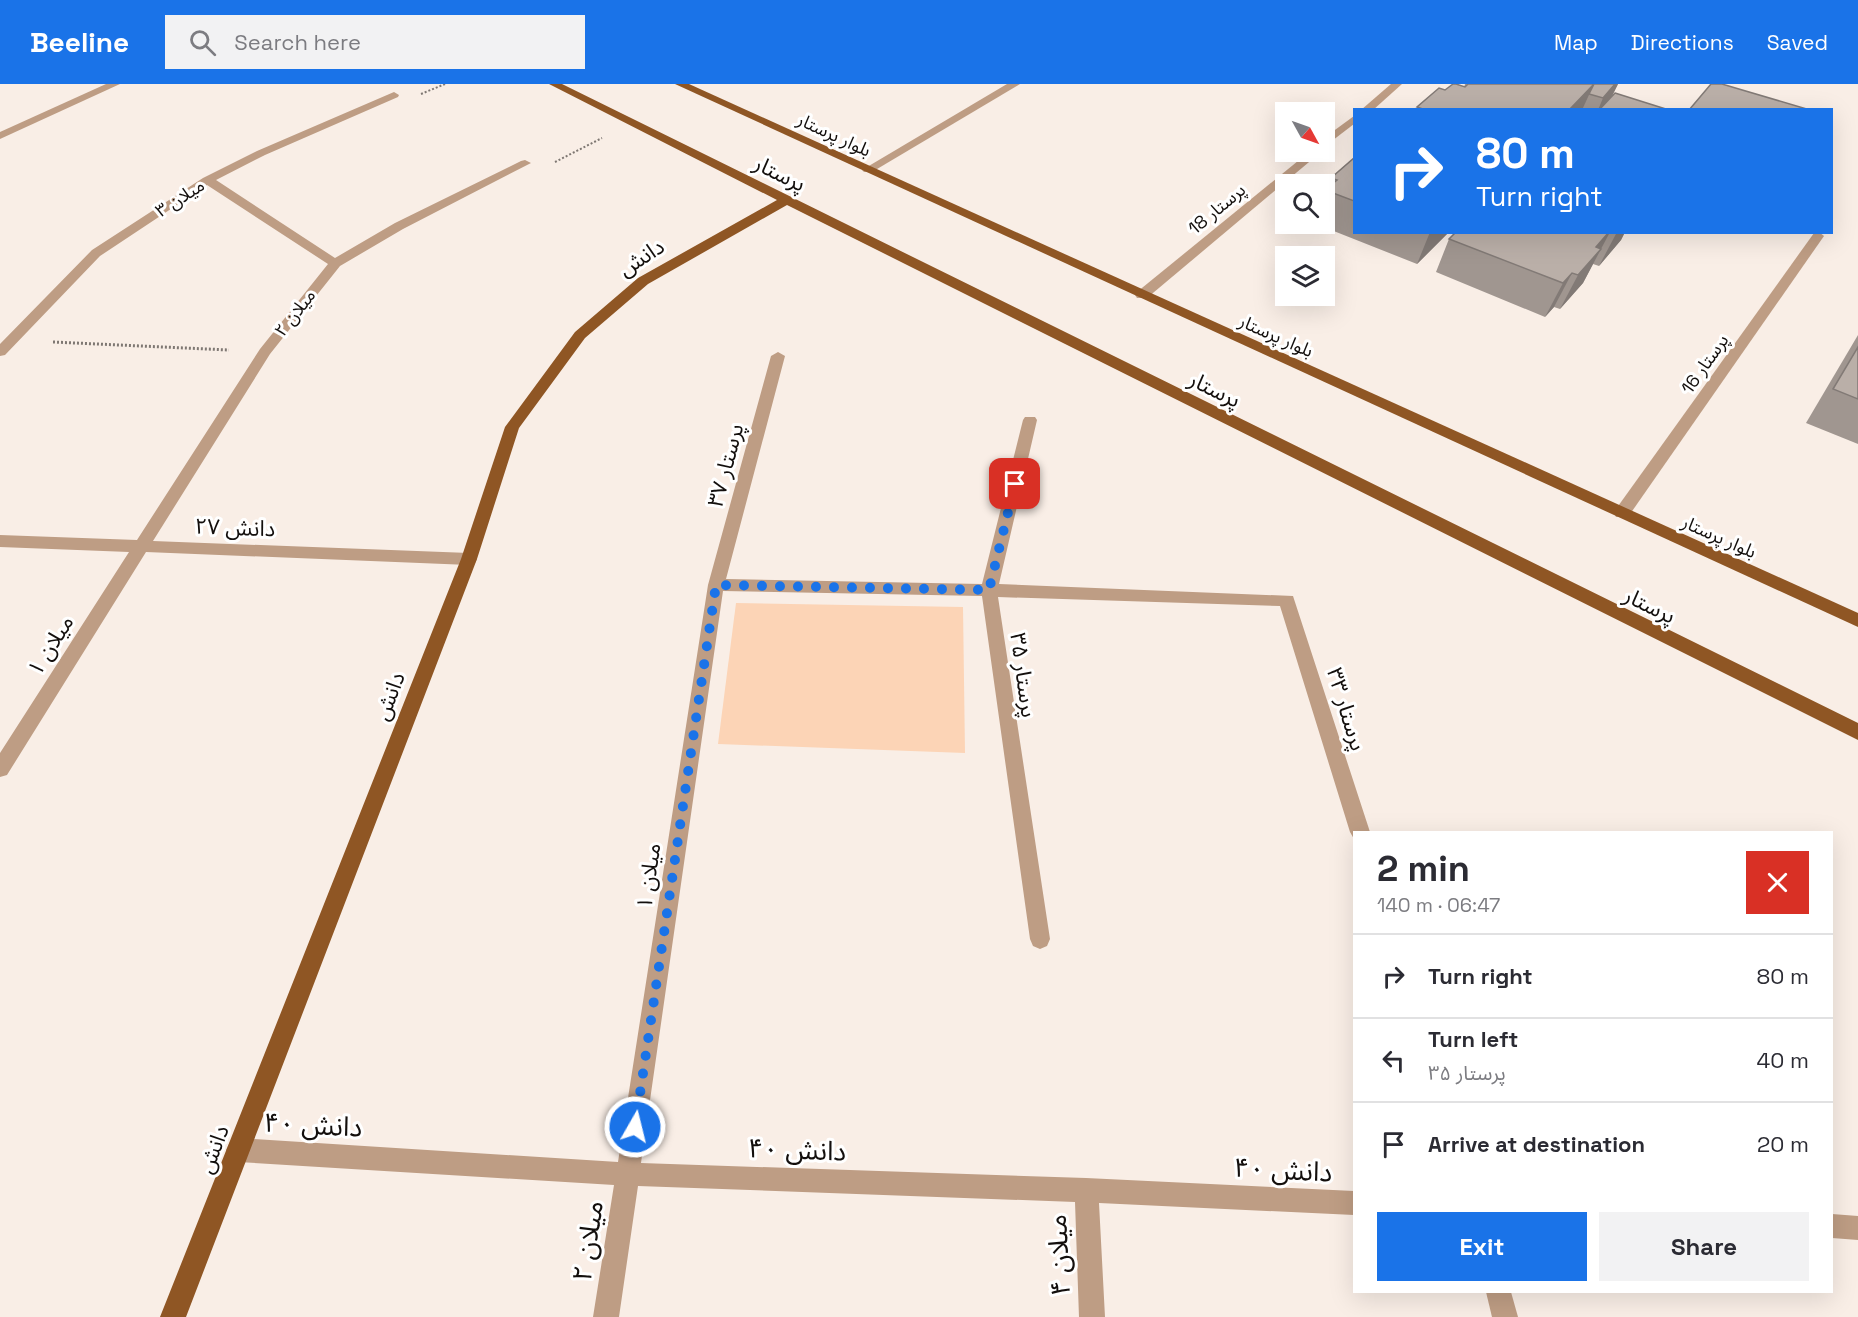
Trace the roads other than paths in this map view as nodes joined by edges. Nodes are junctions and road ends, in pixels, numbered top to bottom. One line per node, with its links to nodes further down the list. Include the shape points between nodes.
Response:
1 (115, 84): 10 (street)
2 (554, 84): 15 (main road, پرستار)
3 (680, 84): 13 (main road, بلوار پرستار)
4 (1015, 84): 13 (street)
5 (1397, 84): 7 (street)
6 (394, 95): 14 (street, میلان ۳)
7 (1368, 108)
8 (1353, 120): 9 (street)
9 (1335, 135)
10 (0, 136)
11 (1303, 162): 18 (street, پرستار 18)
12 (525, 163): 17 (street, میلان ۲)
13 (868, 170): 18 (main road, بلوار پرستار)
14 (207, 180): 17 (street); 19 (street, میلان ۳, via 96,253)
15 (786, 200): 25 (main road, دانش, via 643,281 580,335 512,427); 29 (main road, پرستار)
16 (1818, 237): 22 (street, پرستار 16)
17 (335, 263): 24 (street, میلان ۲, via 265,352)
18 (1142, 295): 22 (main road, بلوار پرستار)
19 (0, 352)
20 (778, 356): 26 (street, پرستار ۳۷)
21 (1030, 420): 27 (street, پرستار ۳۵)
22 (1622, 513): 28 (main road, بلوار پرستار)
23 (0, 541): 24 (street, دانش ۲۷)
24 (141, 546): 25 (street, دانش ۲۷); 30 (street, میلان ۱)
25 (469, 559): 33 (main road, دانش)
26 (716, 585): 27 (street); 34 (street, میلان ۱)
27 (989, 590): 31 (street, پرستار ۳۳, via 1287,600); 32 (street, پرستار ۳۵)
28 (1858, 620)
29 (1858, 732)
30 (0, 769)
31 (1360, 831)
32 (1040, 939)
33 (238, 1150): 34 (street, دانش ۴۰); 40 (main road, دانش)
34 (628, 1174): 35 (street, دانش ۴۰); 41 (street, میلان ۲)
35 (1086, 1190): 36 (street, دانش ۴۰); 42 (street, میلان ۴)
36 (1353, 1203)
37 (1833, 1226): 38 (street)
38 (1858, 1228)
39 (1499, 1293): 43 (street)
40 (173, 1317)
41 (606, 1317)
42 (1092, 1317)
43 (1505, 1317)

